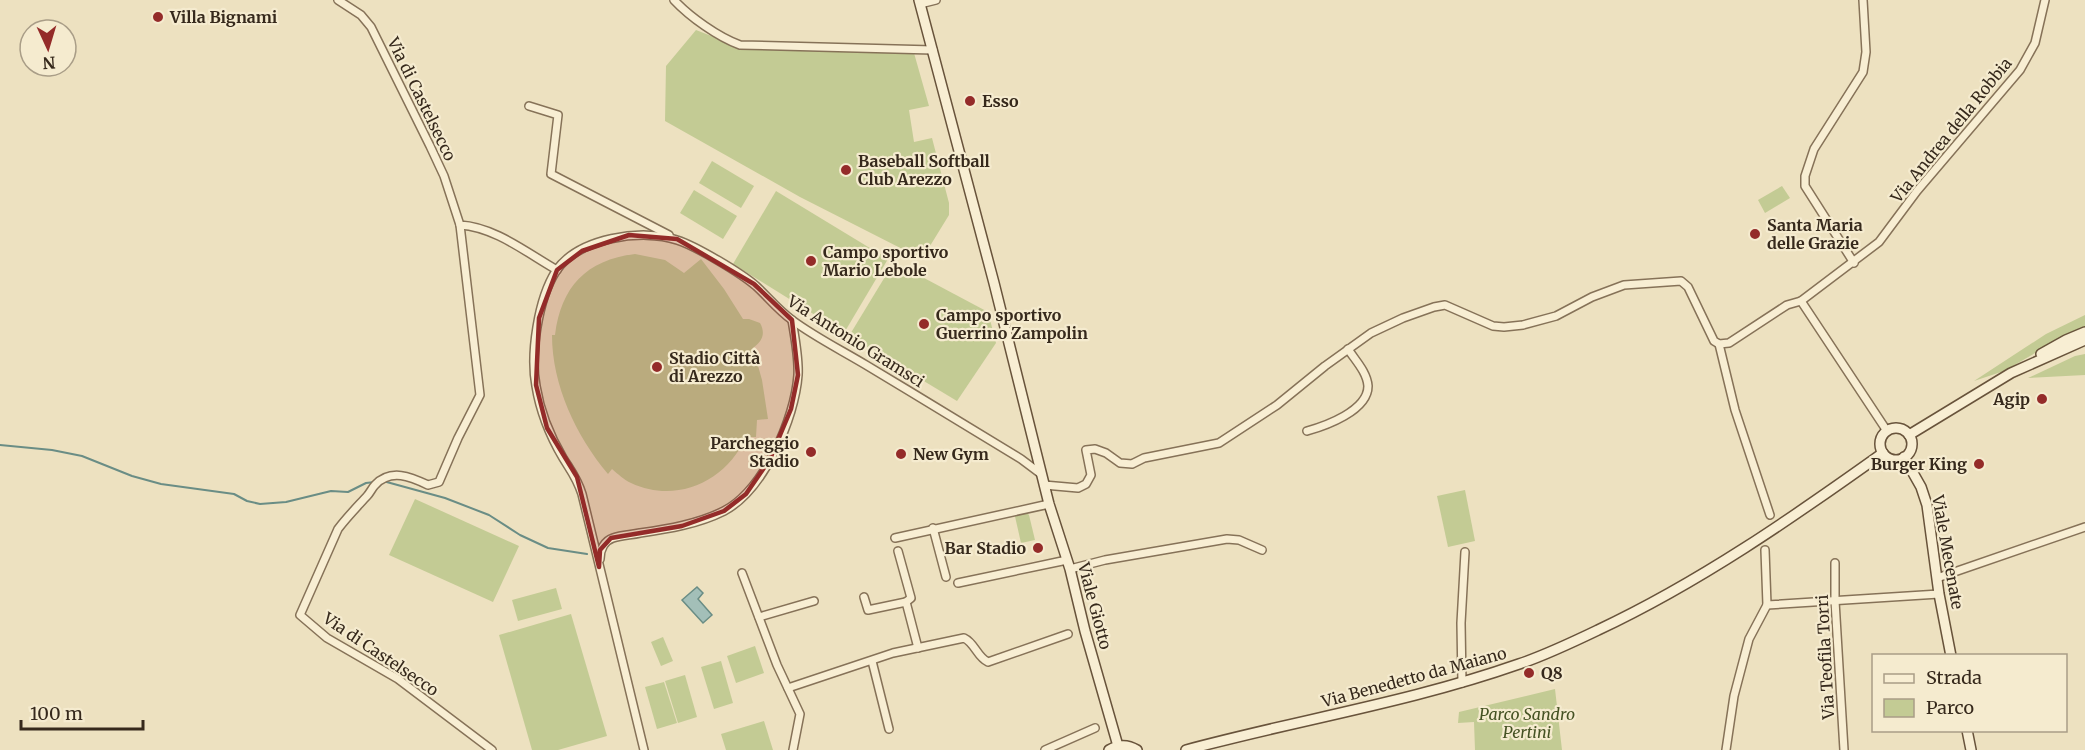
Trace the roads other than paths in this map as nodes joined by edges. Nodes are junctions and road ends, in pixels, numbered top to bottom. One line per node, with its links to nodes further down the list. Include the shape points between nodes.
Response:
1 (338, 0): 9 (street, Via di Castelsecco, via 362,15 375,35 444,176)
2 (674, 0): 7 (street, via 740,45)
3 (936, 0): 6 (street)
4 (1863, 0): 11 (street, via 1863,72 1814,149 1805,176 1805,186)
5 (2045, 0): 11 (street, Via Andrea della Robbia, via 2035,43 2020,70 1924,182 1879,242)
6 (919, 2): 7 (main road, Viale Giotto)
7 (933, 50): 26 (main road, Viale Giotto)
8 (529, 106): 10 (street, via 558,115 551,174)
9 (460, 225): 12 (street, via 489,232); 61 (street, Via di Castelsecco, via 480,395 439,482 428,485 411,476 387,477 376,483 347,517 300,615 327,638 398,679)
10 (677, 239): 12 (street, Via Antonio Gramsci, via 629,235 603,241 567,260); 14 (street, Via Antonio Gramsci, via 754,284)
11 (1854, 263): 13 (street, Via Andrea della Robbia)
12 (557, 270): 39 (street, via 539,318 534,356 536,385 547,428 577,477)
13 (1801, 301): 17 (street, Via Andrea della Robbia, via 1787,305 1729,343); 22 (street)
14 (792, 320): 26 (street, Via Antonio Gramsci); 39 (street, via 798,375 791,409 762,474 746,494 724,511 682,526 611,538 600,550)
15 (2085, 332): 20 (main road)
16 (2085, 340): 20 (main road)
17 (1719, 344): 19 (street, via 1681,281 1624,285 1556,316 1523,325 1493,326 1445,305 1434,307 1382,328); 29 (street, via 1735,410)
18 (2085, 348): 20 (main road)
19 (1348, 349): 21 (street, via 1364,373 1368,386 1364,399 1335,422); 27 (street, via 1277,405 1219,442 1132,464 1120,463 1095,449 1086,450 1091,475 1086,484 1078,488)
20 (2011, 374): 23 (main road)
21 (1307, 431)
22 (1887, 431): 23 (main road, via 1899,428); 24 (main road, via 1880,441)
23 (1909, 435): 25 (main road, via 1911,447)
24 (1883, 453): 25 (main road, via 1891,459); 55 (main road, Via Benedetto da Maiano, via 1695,580 1580,639 1522,664)
25 (1904, 457): 42 (main road, Viale Mecenate, via 1927,505)
26 (1041, 474): 27 (main road, Viale Giotto)
27 (1044, 485): 28 (main road, Viale Giotto)
28 (1049, 504): 31 (street); 38 (main road, Viale Giotto)
29 (1770, 514)
30 (2085, 527): 42 (street)
31 (933, 528): 32 (street); 41 (street)
32 (895, 538)
33 (1262, 550): 38 (street, via 1227,539)
34 (1765, 550): 49 (street)
35 (898, 551): 48 (street, via 911,598)
36 (1465, 552): 55 (street)
37 (1835, 563): 46 (street, Via Teofila Torri)
38 (1069, 565): 43 (street); 60 (main road, Viale Giotto)
39 (599, 567): 62 (street)
40 (742, 573): 50 (street)
41 (946, 577)
42 (1937, 579): 44 (main road, Viale Mecenate)
43 (958, 583)
44 (1939, 594): 46 (street); 53 (main road, Viale Mecenate)
45 (864, 597): 48 (street, via 868,610)
46 (1834, 601): 49 (street); 68 (street, Via Teofila Torri)
47 (814, 602): 50 (street)
48 (906, 602): 52 (street)
49 (1767, 605): 67 (street, via 1749,639 1734,696)
50 (759, 617): 56 (street)
51 (1068, 634): 52 (street, via 988,663 964,638)
52 (918, 648): 54 (street)
53 (1951, 654)
54 (872, 661): 56 (street); 58 (street)
55 (1462, 683): 66 (main road, Via Benedetto da Maiano)
56 (788, 688): 63 (street, via 800,714)
57 (1095, 728): 64 (street)
58 (889, 729)
59 (1967, 732): 69 (main road)
60 (1113, 748): 65 (main road)
61 (492, 750)
62 (644, 750)
63 (793, 750)
64 (1045, 750)
65 (1137, 750)
66 (1186, 750)
67 (1726, 750)
68 (1844, 750)
69 (1971, 750)

